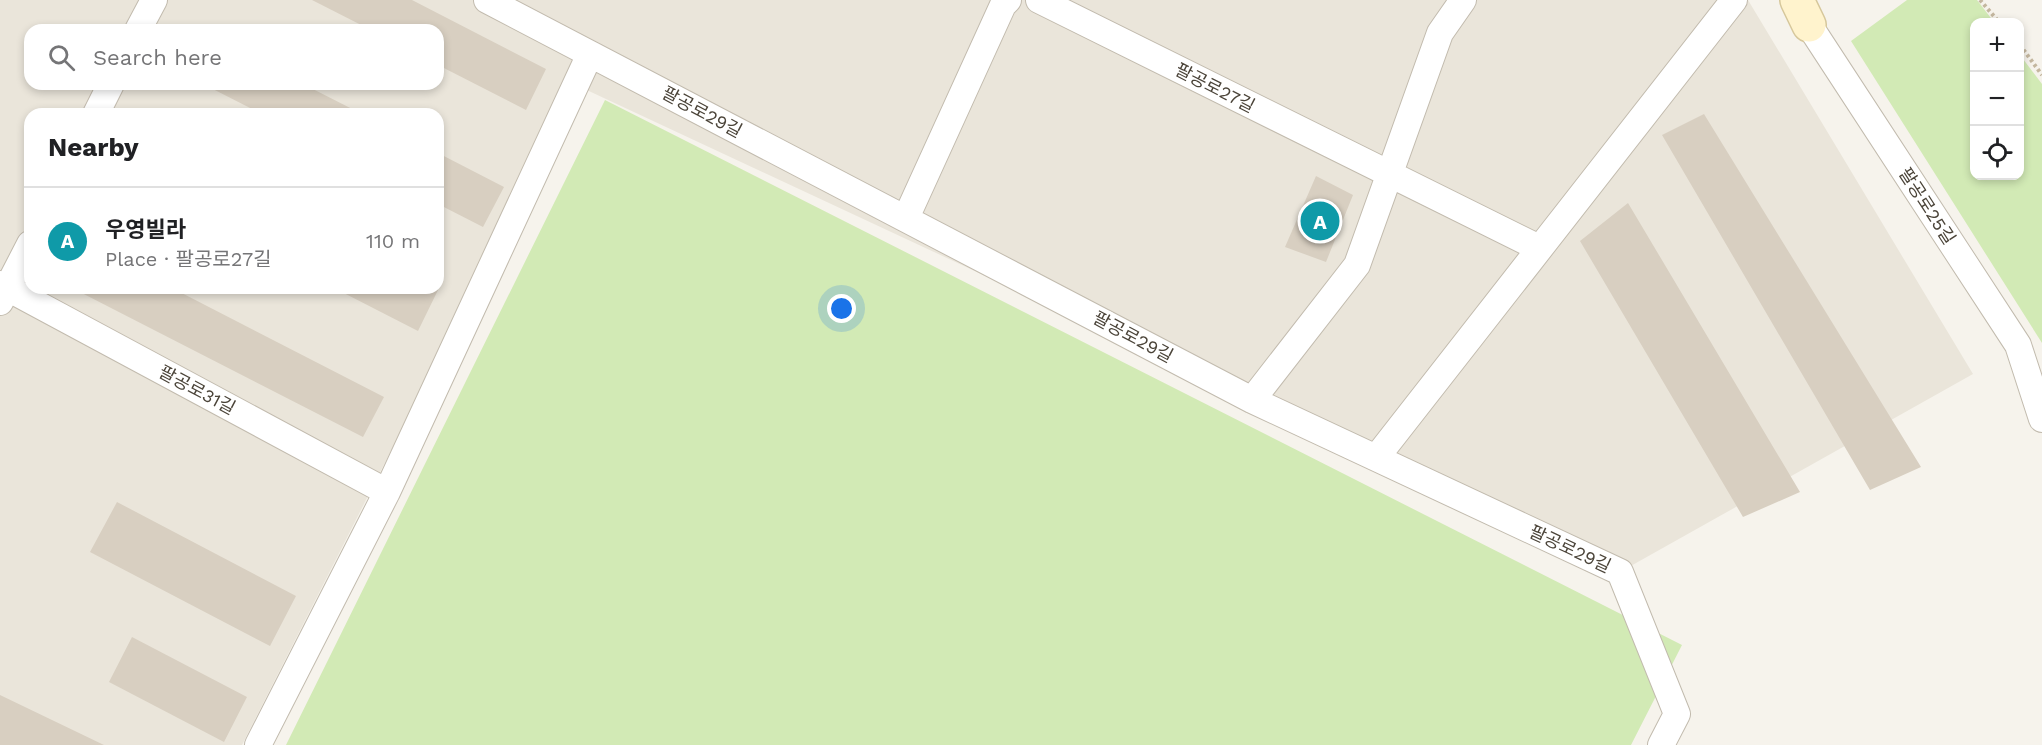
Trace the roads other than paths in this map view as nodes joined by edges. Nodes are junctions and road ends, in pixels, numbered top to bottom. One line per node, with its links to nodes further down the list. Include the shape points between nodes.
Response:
1 (154, 0): 8 (street)
2 (487, 0): 9 (street, 팔공로29길)
3 (1008, 0): 13 (street)
4 (1039, 0): 12 (street, 팔공로27길)
5 (1463, 0): 12 (street, via 1440,33)
6 (1734, 0): 14 (street)
7 (1803, 13): 18 (street, 팔공로25길, via 2018,345)
8 (141, 24)
9 (590, 54): 13 (street, 팔공로29길); 20 (street)
10 (108, 90): 11 (street)
11 (99, 108)
12 (1390, 175): 14 (street, 팔공로27길); 17 (street, via 1357,265)
13 (906, 218): 17 (street, 팔공로29길)
14 (1539, 248): 19 (street)
15 (24, 254): 16 (street, 팔공로31길)
16 (2, 291): 20 (street, 팔공로31길)
17 (1252, 400): 19 (street, 팔공로29길)
18 (2042, 420)
19 (1376, 458): 22 (street, 팔공로29길, via 1620,572 1677,714)
20 (387, 492): 21 (street)
21 (258, 745)
22 (1661, 745)

